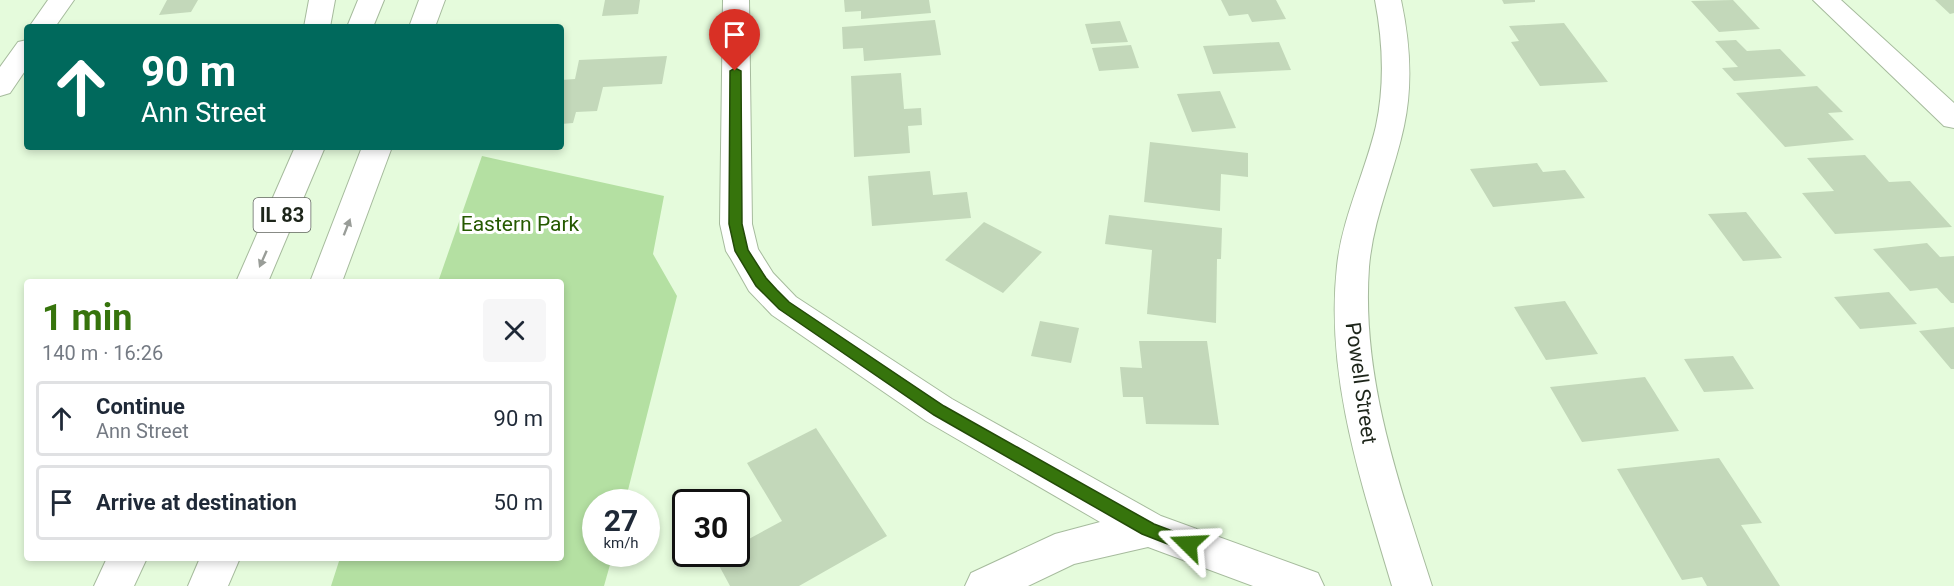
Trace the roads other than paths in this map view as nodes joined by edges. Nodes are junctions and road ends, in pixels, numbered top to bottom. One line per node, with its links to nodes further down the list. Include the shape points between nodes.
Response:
1 (61, 0): 8 (main road)
2 (322, 0): 9 (main road)
3 (371, 0): 10 (main road)
4 (432, 0): 11 (main road)
5 (736, 0): 21 (main road, via 736,224 742,251 761,282 784,306 939,411)
6 (1388, 0): 28 (main road, Powell Street, via 1395,33 1396,83 1389,126 1358,232 1351,309 1353,360 1372,458)
7 (1826, 0): 14 (main road)
8 (44, 24)
9 (318, 24)
10 (361, 24)
11 (423, 24)
12 (24, 52): 13 (main road)
13 (0, 87)
14 (1954, 119)
15 (292, 150): 18 (main road)
16 (309, 150): 18 (main road, IL 83)
17 (376, 150): 20 (main road, one-way to 17)
18 (276, 229): 19 (main road, IL 83, one-way to 19)
19 (253, 279)
20 (327, 279)
21 (1148, 529): 26 (main road, via 1069,547); 27 (main road)
22 (126, 561): 24 (main road)
23 (219, 561): 25 (main road)
24 (114, 586)
25 (208, 586)
26 (985, 586)
27 (1304, 586)
28 (1412, 586)

